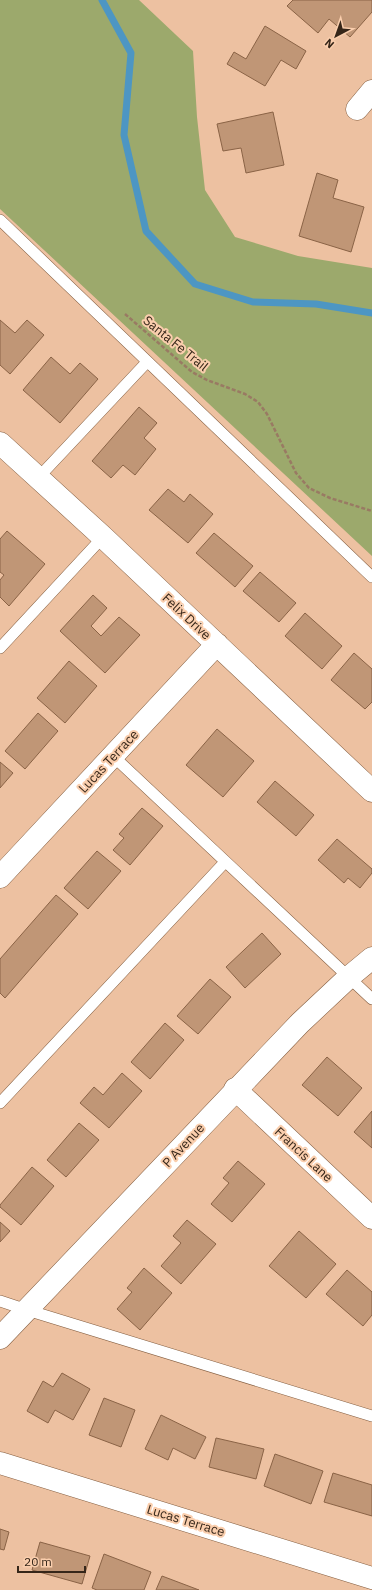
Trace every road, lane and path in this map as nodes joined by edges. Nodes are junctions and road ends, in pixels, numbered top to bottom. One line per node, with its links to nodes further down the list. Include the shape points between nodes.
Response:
1 (372, 91): 2 (street)
2 (357, 109)
3 (0, 220): 5 (lane)
4 (120, 309): 8 (path, Santa Fe Trail, via 192,372 258,402 267,414 296,473 308,488)
5 (147, 362): 7 (lane); 10 (lane)
6 (0, 443): 7 (street, Felix Drive)
7 (38, 478): 9 (street, Felix Drive)
8 (372, 511)
9 (103, 537): 11 (street, Felix Drive); 12 (lane)
10 (372, 577)
11 (217, 644): 13 (street, Lucas Terrace); 14 (street, Felix Drive)
12 (0, 646)
13 (113, 756): 15 (lane); 16 (street, Lucas Terrace)
14 (372, 791)
15 (225, 862): 18 (lane); 21 (lane)
16 (0, 877)
17 (372, 958): 18 (street, P Avenue)
18 (349, 977): 19 (lane); 20 (street, P Avenue)
19 (372, 999)
20 (235, 1090): 22 (street, Francis Lane); 24 (street, P Avenue)
21 (0, 1104)
22 (372, 1218)
23 (0, 1301): 24 (lane)
24 (27, 1310): 25 (street, P Avenue); 26 (lane)
25 (0, 1338)
26 (372, 1416)
27 (0, 1463): 28 (street, Lucas Terrace)
28 (372, 1578)

